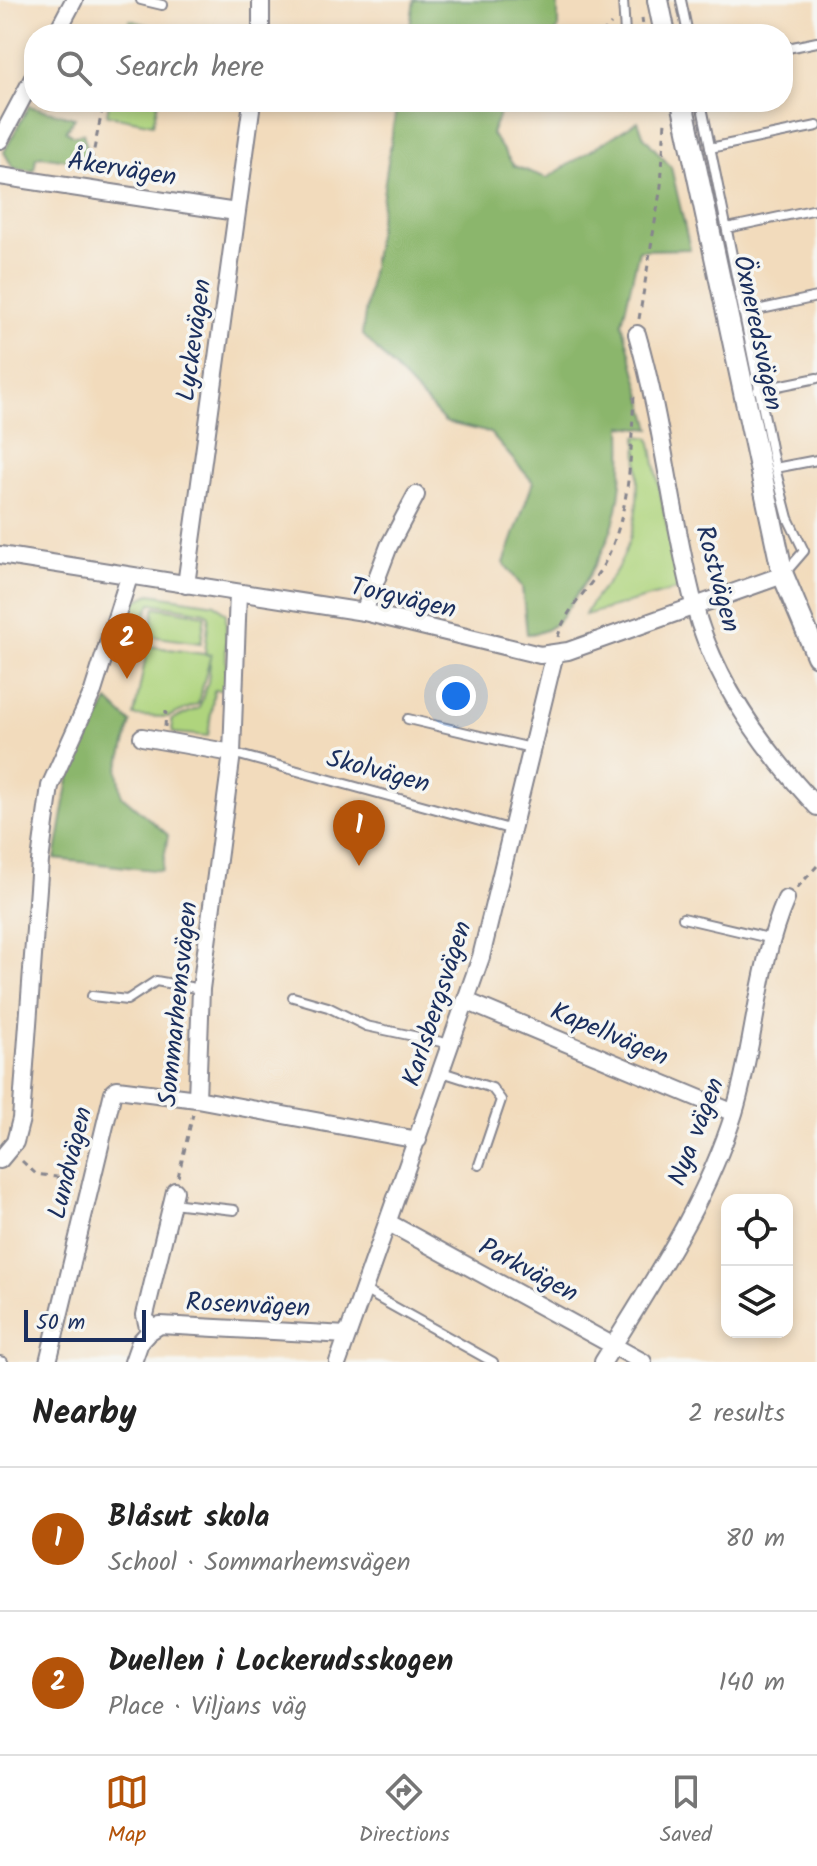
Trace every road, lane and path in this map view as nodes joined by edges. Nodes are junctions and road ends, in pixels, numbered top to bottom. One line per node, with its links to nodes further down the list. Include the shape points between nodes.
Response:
1 (74, 0): 8 (street)
2 (141, 0): 7 (lane)
3 (261, 0): 9 (street)
4 (623, 0): 10 (lane)
5 (658, 0): 11 (street)
6 (681, 0): 12 (lane)
7 (162, 5)
8 (61, 24)
9 (261, 24)
10 (624, 24)
11 (663, 24)
12 (686, 24)
13 (817, 42): 14 (lane)
14 (793, 47)
15 (24, 95): 22 (street)
16 (102, 112): 25 (path)
17 (251, 112): 27 (street, Lyckevägen)
18 (684, 112): 39 (street, Öxneredsvägen)
19 (703, 112): 23 (lane)
20 (668, 119): 31 (path)
21 (817, 126): 23 (lane)
22 (0, 140)
23 (710, 148): 28 (lane)
24 (0, 176): 25 (street, Åkervägen)
25 (85, 189): 27 (street, Åkervägen)
26 (817, 209): 28 (lane)
27 (236, 212): 41 (street, Lyckevägen)
28 (727, 228): 30 (lane)
29 (817, 297): 30 (lane)
30 (743, 313): 33 (lane)
31 (637, 334): 43 (street, Rostvägen)
32 (817, 378): 33 (lane)
33 (758, 390): 36 (lane)
34 (634, 391): 45 (path, via 628,480 618,528 605,563 559,631)
35 (817, 460): 36 (lane)
36 (775, 468): 39 (lane, via 788,518 804,551)
37 (416, 495): 44 (street)
38 (0, 555): 40 (street, Torgvägen)
39 (783, 575): 43 (street, Torgvägen); 46 (street, Öxneredsvägen)
40 (129, 577): 41 (street, Torgvägen); 66 (street, via 93,691 50,786 21,1119)
41 (186, 585): 42 (street, Torgvägen)
42 (238, 593): 44 (street, Torgvägen); 50 (street, Sommarhemsvägen)
43 (694, 607): 45 (street, Torgvägen); 51 (street, Rostvägen, via 747,718)
44 (364, 612): 45 (street, Torgvägen, via 525,654)
45 (555, 653): 49 (street, Karlsbergsvägen)
46 (817, 656)
47 (408, 719): 49 (lane)
48 (142, 737): 50 (street)
49 (533, 749): 52 (street, Karlsbergsvägen)
50 (232, 753): 52 (lane, Skolvägen); 57 (street, Sommarhemsvägen)
51 (817, 807)
52 (514, 830): 60 (street, Karlsbergsvägen)
53 (817, 866): 54 (path)
54 (786, 899): 56 (street, Nya vägen)
55 (683, 918): 56 (lane)
56 (774, 939): 64 (street, Nya vägen)
57 (201, 989): 58 (lane, via 151,981 127,1000); 63 (street, Sommarhemsvägen)
58 (92, 996)
59 (293, 997): 61 (lane, via 366,1026)
60 (466, 1001): 61 (street, Karlsbergsvägen); 64 (street, Kapellvägen)
61 (451, 1044): 62 (street, Karlsbergsvägen)
62 (442, 1072): 65 (street, Karlsbergsvägen); 67 (lane, via 499,1094 499,1113)
63 (197, 1099): 65 (street, Lundvägen); 68 (street, Lundvägen, via 117,1089); 69 (path, Sommarhemsvägen)
64 (734, 1113): 75 (street, Nya vägen, via 700,1197)
65 (418, 1140): 71 (street, Karlsbergsvägen)
66 (5, 1155): 68 (path, via 36,1174)
67 (479, 1165)
68 (91, 1182): 76 (street, Lundvägen)
69 (173, 1197): 70 (lane); 73 (street, via 145,1315)
70 (234, 1210)
71 (389, 1223): 72 (street, Karlsbergsvägen); 75 (street, Parkvägen)
72 (363, 1290): 74 (street, Karlsbergsvägen); 79 (lane)
73 (149, 1332): 74 (street, Rosenvägen, via 160,1325); 77 (street)
74 (347, 1335): 78 (street, Karlsbergsvägen)
75 (614, 1344): 80 (street, Nya vägen); 81 (street, Parkvägen)
76 (48, 1362)
77 (133, 1362)
78 (338, 1362)
79 (493, 1362)
80 (603, 1362)
81 (643, 1362)

